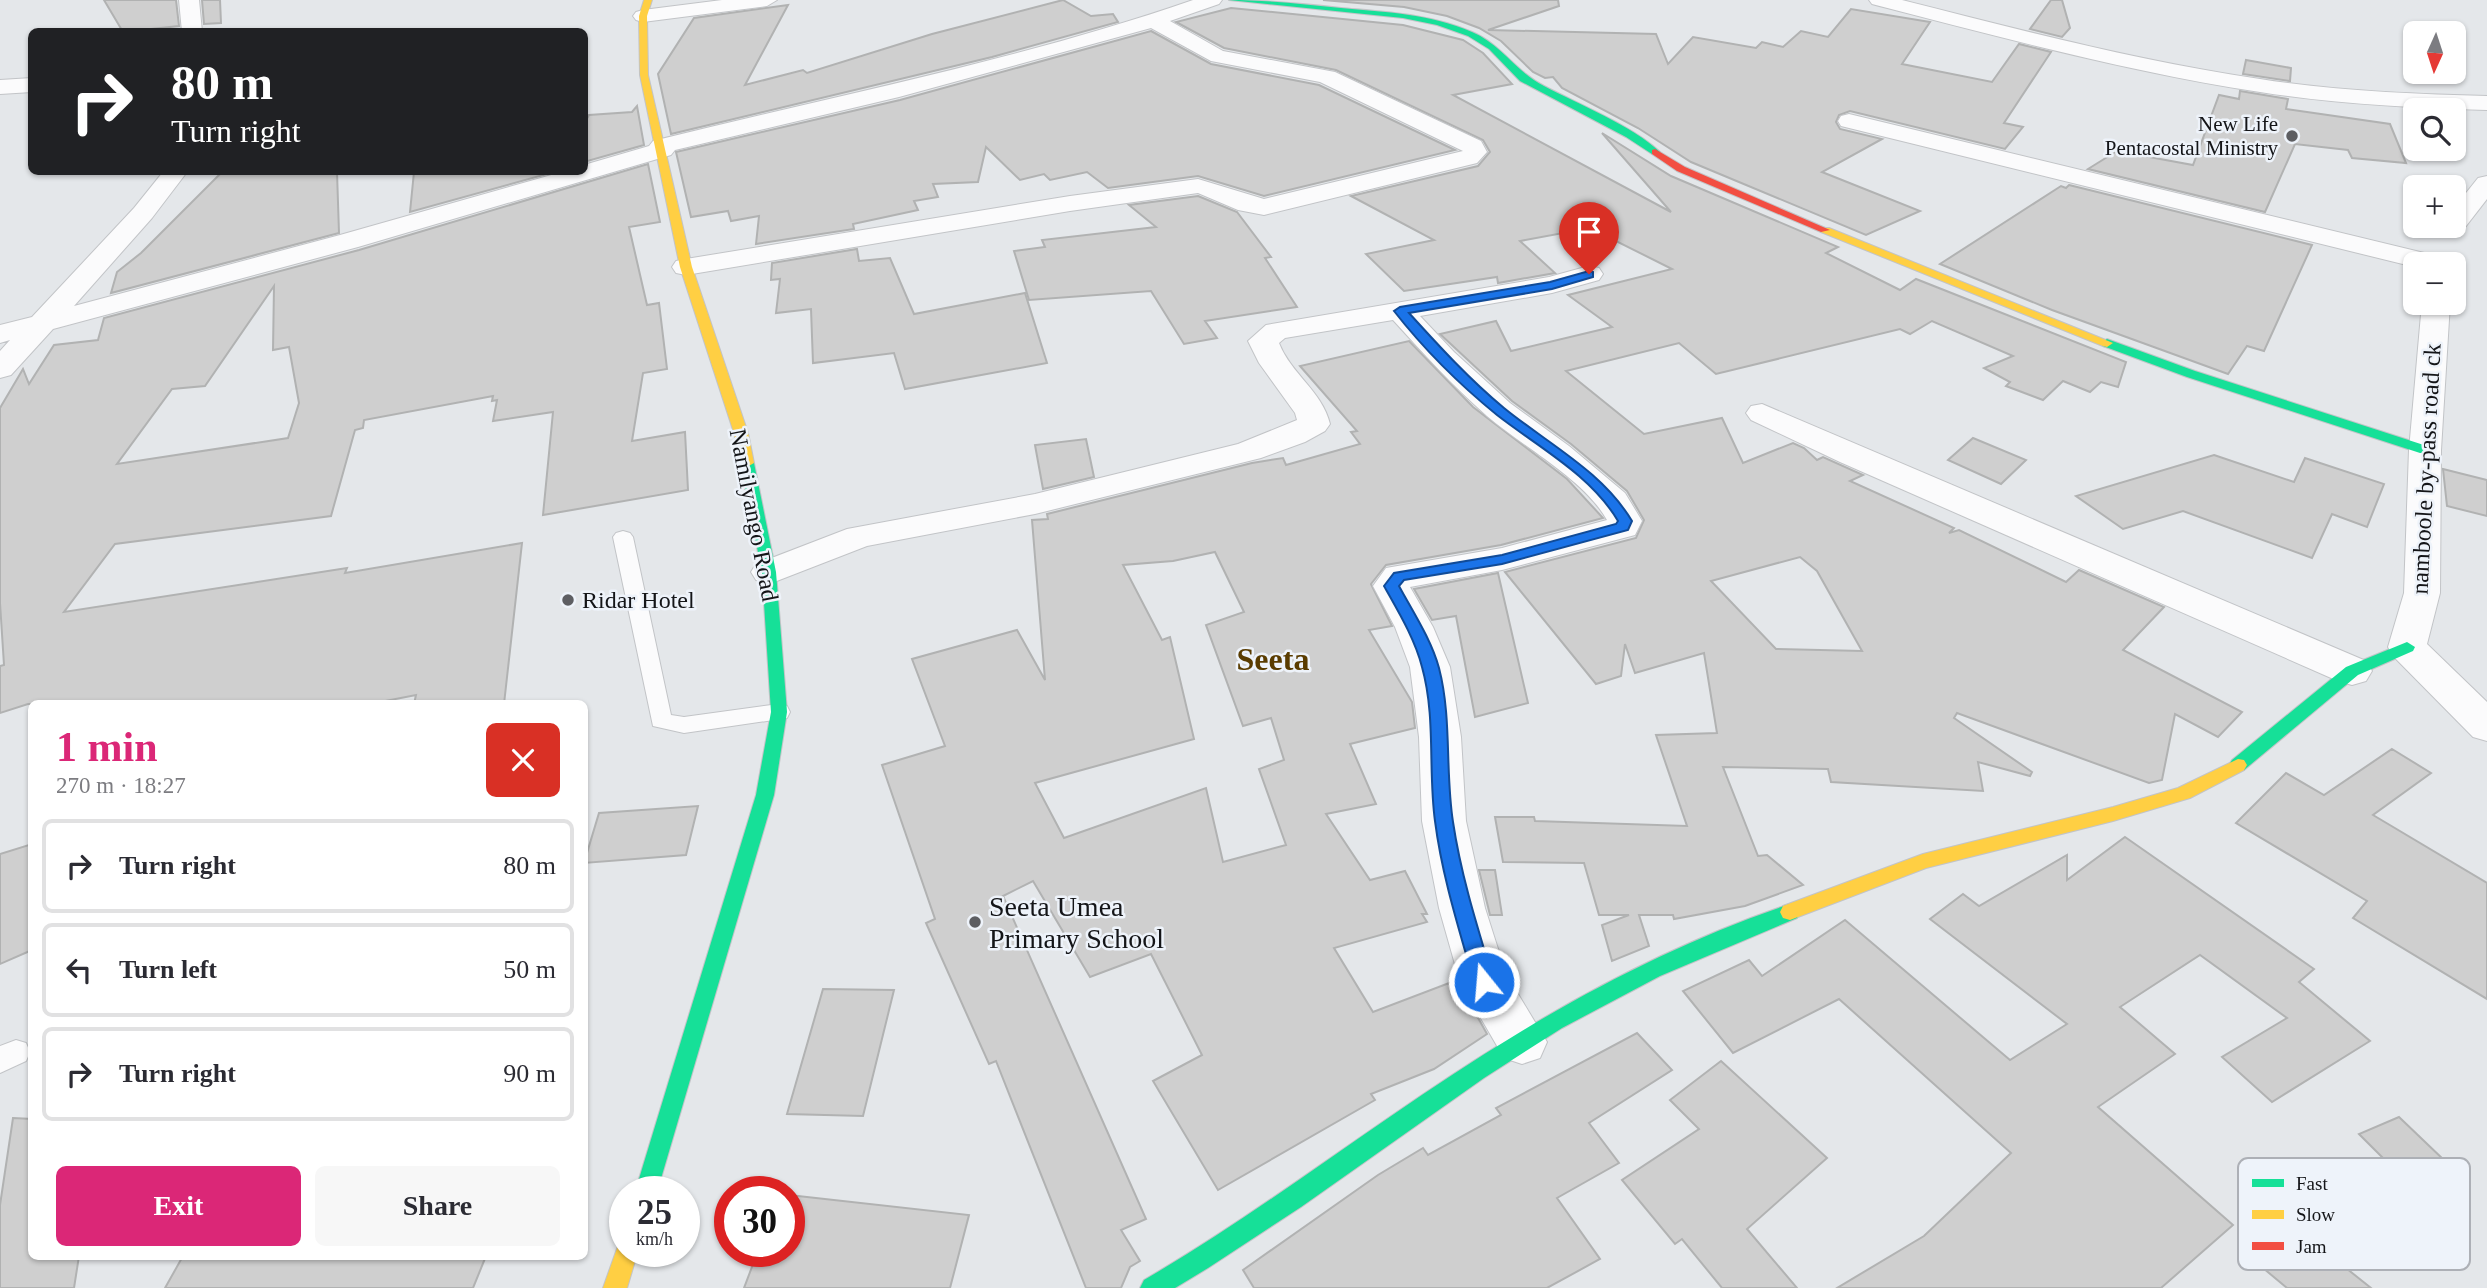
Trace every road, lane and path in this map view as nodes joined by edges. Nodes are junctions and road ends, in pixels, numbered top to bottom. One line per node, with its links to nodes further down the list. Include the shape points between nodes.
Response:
1 (189, 0): 9 (street)
2 (767, 0): 7 (street)
3 (1212, 0): 6 (street)
4 (1234, 0): 29 (street, via 1403,16 1471,34 1492,47 1523,79 1629,135 1681,169 1737,194 2041,318)
5 (1879, 0): 12 (street, via 2060,46 2228,80 2348,96)
6 (1188, 3): 8 (street)
7 (645, 8): 14 (street, Namilyango Road, via 644,75)
8 (1153, 22): 14 (street); 21 (street, via 1218,57 1326,77 1473,146 1475,152 1469,158 1264,207 1198,186)
9 (192, 28)
10 (28, 85): 11 (street)
11 (0, 87)
12 (2487, 103)
13 (1849, 121): 20 (street)
14 (662, 148): 15 (street); 21 (street, Namilyango Road)
15 (588, 170)
16 (173, 175): 25 (street)
17 (570, 175): 25 (street, via 336,244)
18 (2487, 183): 19 (street)
19 (2466, 209)
20 (2403, 256)
21 (687, 267): 31 (street, Namilyango Road, via 741,433)
22 (1589, 274): 23 (street, via 1552,285)
23 (1400, 311): 31 (street, via 1276,331 1263,341 1266,355 1313,411 1314,424 1294,435 1249,451 1035,504 859,537); 36 (street, via 1499,410 1613,500 1625,521 1615,530 1502,559 1399,576 1391,586 1430,667 1440,737 1444,821 1462,908 1484,982)
24 (2435, 315): 29 (street, namboole by-pass road ck)
25 (47, 320): 26 (street); 27 (street)
26 (0, 334)
27 (0, 369)
28 (1762, 413): 33 (street)
29 (2425, 450): 32 (street, namboole by-pass road ck, via 2422,593)
30 (623, 537): 34 (lane, via 661,720 684,725)
31 (769, 572): 34 (street, Namilyango Road)
32 (2407, 647): 33 (street); 35 (street)
33 (2351, 671): 36 (street, via 2232,770 2184,793 1923,861 1710,943 1619,986)
34 (779, 712): 37 (street, Namilyango Road, via 765,794)
35 (2487, 726)
36 (1522, 1042): 40 (street, via 1208,1257)
37 (651, 1176)
38 (622, 1267): 39 (street)
39 (615, 1288)
40 (1152, 1288)

